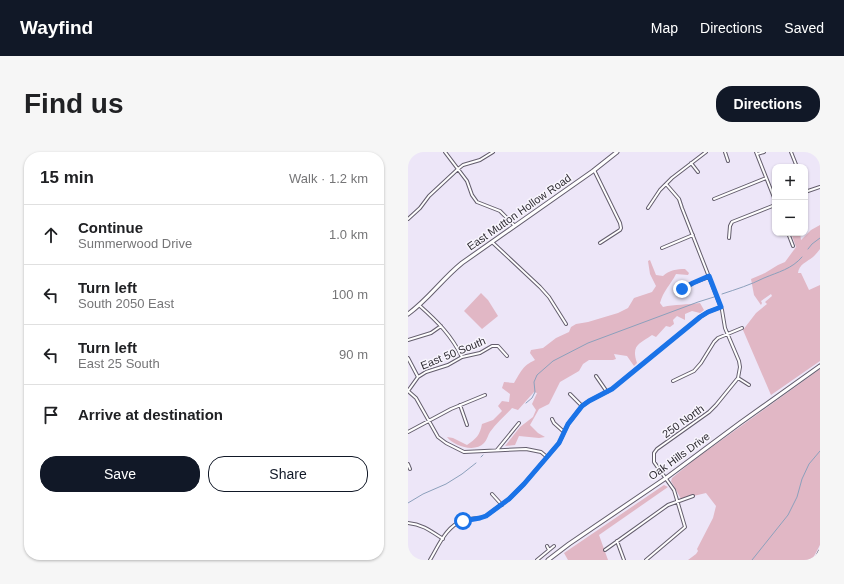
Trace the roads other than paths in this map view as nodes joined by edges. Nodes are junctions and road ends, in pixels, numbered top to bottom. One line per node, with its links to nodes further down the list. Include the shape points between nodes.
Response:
1 (445, 152): 12 (street)
2 (493, 152): 12 (street)
3 (617, 152): 13 (main road, East Mutton Hollow Road)
4 (706, 152): 10 (street)
5 (725, 152): 9 (street)
6 (764, 152): 8 (street)
7 (791, 152): 11 (street)
8 (757, 153): 15 (street)
9 (728, 161)
10 (691, 163): 14 (street); 16 (street)
11 (796, 164)
12 (458, 169): 23 (street); 24 (street, via 477,202 500,211)
13 (594, 170): 24 (main road, East Mutton Hollow Road); 29 (street, via 621,228)
14 (698, 172)
15 (766, 178): 19 (street); 20 (street)
16 (666, 184): 22 (street); 25 (street, via 679,199)
17 (820, 187): 18 (street)
18 (808, 191)
19 (772, 193)
20 (714, 199)
21 (772, 206): 27 (street, via 732,222)
22 (648, 208)
23 (408, 219)
24 (514, 225): 28 (main road, East Mutton Hollow Road)
25 (693, 235): 31 (street); 32 (street)
26 (789, 236): 30 (street)
27 (729, 238)
28 (492, 242): 34 (main road, East Mutton Hollow Road, via 455,268); 37 (street, via 540,287)
29 (600, 243)
30 (793, 246)
31 (662, 248)
32 (709, 276): 33 (street); 35 (street)
33 (682, 289)
34 (420, 306): 36 (main road, East Mutton Hollow Road); 38 (street)
35 (721, 307): 40 (street); 52 (street, via 700,317)
36 (408, 314)
37 (566, 324)
38 (441, 326): 41 (street, via 431,333); 43 (street)
39 (742, 328): 40 (street)
40 (727, 334): 48 (street, via 739,361); 49 (street, via 714,342 698,368)
41 (408, 340)
42 (507, 356): 43 (street, East 50 South, via 495,345 480,353)
43 (462, 357): 47 (street, East 50 South)
44 (408, 358): 47 (street)
45 (820, 366): 67 (main road, Oak Hills Drive)
46 (596, 376): 52 (street)
47 (418, 377): 51 (street, East 50 South)
48 (738, 378): 50 (street); 67 (street, 250 North, via 716,406 654,453 654,462)
49 (674, 381)
50 (750, 385)
51 (408, 391): 58 (street, via 416,398)
52 (608, 392): 56 (street)
53 (570, 394): 56 (street)
54 (485, 395): 55 (street)
55 (460, 405): 58 (street); 60 (street)
56 (582, 406): 62 (street)
57 (552, 419): 62 (street)
58 (428, 421): 61 (street); 63 (street, via 442,440 464,452)
59 (519, 423): 63 (street)
60 (467, 425)
61 (408, 432)
62 (564, 432): 64 (street, via 559,443)
63 (497, 450): 64 (street, via 526,449 541,452)
64 (547, 457): 71 (street, via 518,492)
65 (408, 464): 66 (street)
66 (410, 469)
67 (666, 478): 70 (street, via 674,490); 82 (main road, Oak Hills Drive)
68 (492, 494): 71 (street)
69 (693, 496): 70 (street)
70 (677, 502): 74 (street, via 668,505); 84 (street, via 685,527)
71 (502, 505): 73 (street, via 486,516 454,525)
72 (408, 523): 73 (street, via 425,527)
73 (443, 539): 80 (street)
74 (617, 542): 78 (street); 83 (street)
75 (547, 546): 77 (street)
76 (554, 546): 77 (street)
77 (549, 550): 81 (street)
78 (605, 550)
79 (820, 552): 85 (main road)
80 (430, 560)
81 (537, 560)
82 (548, 560)
83 (624, 560)
84 (646, 560)
85 (816, 560)

